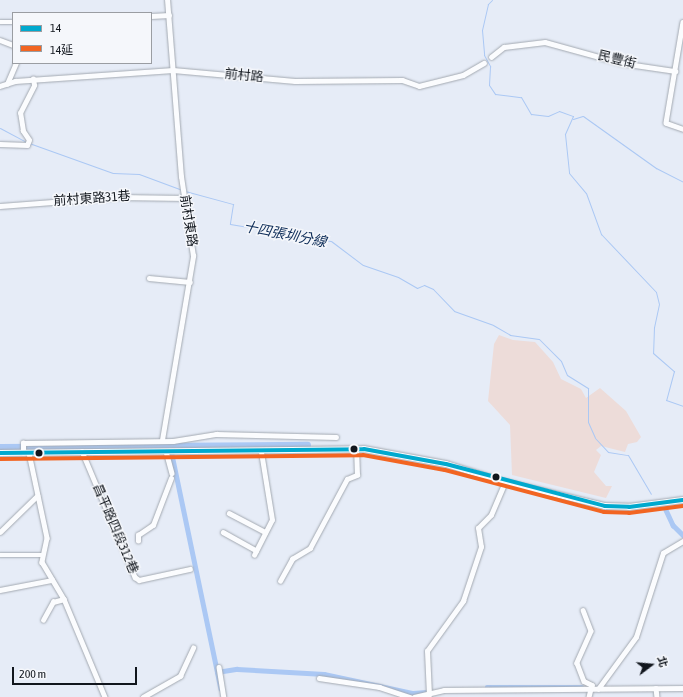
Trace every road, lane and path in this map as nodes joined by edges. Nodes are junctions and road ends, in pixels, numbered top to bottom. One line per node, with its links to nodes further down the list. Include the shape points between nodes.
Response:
1 (167, 0): 2 (street, 前村東路)
2 (169, 15): 3 (street); 12 (street, 前村東路)
3 (152, 16)
4 (0, 22): 5 (street)
5 (12, 22)
6 (683, 22): 13 (street)
7 (0, 40): 8 (street)
8 (12, 45)
9 (491, 57): 13 (street, 民豐街, via 504,47 518,44 560,44 621,63)
10 (484, 63): 12 (street, 前村路, via 463,75 419,86 402,80 295,80)
11 (16, 64): 15 (street)
12 (173, 70): 14 (street, 前村路); 19 (street, 前村東路)
13 (675, 71): 17 (street, via 666,123)
14 (33, 80): 15 (street, 前村路); 18 (street, via 34,85 20,113 23,131 29,140 27,145)
15 (7, 84): 16 (street, 前村路)
16 (0, 86)
17 (683, 129)
18 (0, 144)
19 (185, 198): 20 (street, 前村東路31巷, via 118,197); 22 (street, 前村東路, via 193,256)
20 (0, 206)
21 (149, 278): 22 (street)
22 (190, 282): 24 (street, 前村東路)
23 (336, 437): 24 (street, via 216,434)
24 (162, 440): 30 (street, via 23,443)
25 (356, 449): 28 (street); 31 (street, via 441,462); 46 (street, via 356,475 348,479 310,548 292,558)
26 (82, 451): 27 (street); 30 (street); 44 (street, 昌平路四段312巷, via 135,577 139,580)
27 (166, 451): 28 (street); 38 (street, via 171,476 153,525 138,534)
28 (261, 452): 37 (street, via 272,520)
29 (0, 453): 30 (street)
30 (26, 453): 32 (street)
31 (505, 482): 33 (street, via 605,506 629,507); 58 (street, via 491,515 478,528 481,546 463,601 427,651)
32 (37, 496): 35 (street); 42 (street, via 48,542)
33 (683, 500)
34 (229, 513): 37 (street)
35 (0, 532)
36 (223, 532): 40 (street)
37 (265, 532): 40 (street)
38 (138, 541)
39 (683, 541): 57 (street, via 662,553 636,637)
40 (256, 550): 43 (street)
41 (0, 555): 42 (street)
42 (42, 555): 45 (street)
43 (254, 555)
44 (190, 570)
45 (52, 580): 47 (street); 48 (street)
46 (280, 581)
47 (0, 590)
48 (64, 599): 50 (street, via 53,602); 59 (street)
49 (583, 610): 56 (street, via 591,631 577,663 582,676)
50 (43, 620)
51 (193, 648): 60 (street, via 180,676)
52 (219, 667): 61 (street)
53 (319, 678): 62 (street, via 379,687)
54 (656, 688): 55 (street); 57 (street); 65 (street)
55 (683, 688)
56 (592, 689): 57 (street); 58 (street, via 566,687 444,690); 64 (street)
57 (598, 689)
58 (429, 695): 63 (street)
59 (105, 697)
60 (143, 697)
61 (224, 697)
62 (410, 697)
63 (414, 697)
64 (589, 697)
65 (658, 697)

